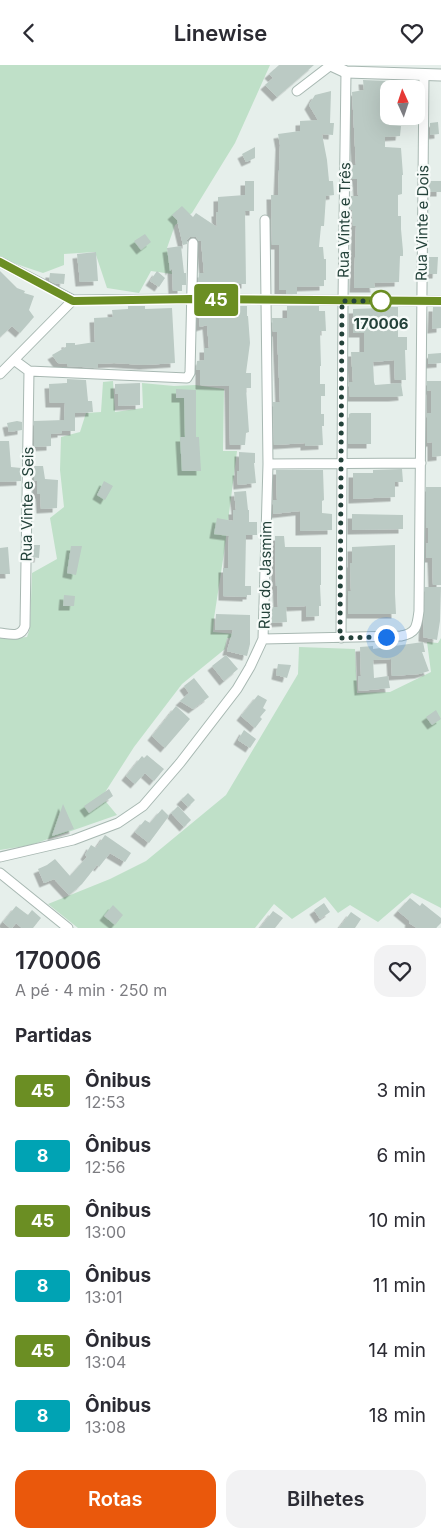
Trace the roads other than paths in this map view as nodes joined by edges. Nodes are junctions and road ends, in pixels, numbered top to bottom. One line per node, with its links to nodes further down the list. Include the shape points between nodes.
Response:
1 (331, 65): 2 (street); 5 (street)
2 (346, 73): 3 (street); 12 (street, Rua Vinte e Três)
3 (424, 74): 4 (street); 13 (street, Rua Vinte e Dois)
4 (441, 75)
5 (297, 91)
6 (265, 220): 11 (street, Rua do Jasmim)
7 (193, 243): 9 (street)
8 (0, 262): 10 (street)
9 (191, 299): 10 (street); 11 (street); 16 (street, via 190,373 187,379)
10 (73, 301): 15 (street)
11 (267, 301): 12 (street); 18 (street, Rua do Jasmim)
12 (342, 301): 13 (street); 19 (street, Rua Vinte e Três)
13 (422, 301): 14 (street); 20 (street, Rua Vinte e Dois)
14 (441, 301)
15 (14, 360): 16 (street); 17 (street)
16 (29, 371): 21 (street, Rua Vinte e Seis, via 25,626 16,635)
17 (0, 374)
18 (268, 463): 19 (street); 23 (street, Rua do Jasmim)
19 (342, 463): 20 (street); 22 (street, Rua Vinte e Três)
20 (421, 463): 22 (street, Rua Vinte e Dois, via 418,622 414,630 401,636)
21 (0, 633)
22 (340, 638): 23 (street, Rua Vinte e Dois)
23 (263, 639): 24 (street, Rua do Jasmim, via 237,689 143,806 118,823 82,837)
24 (0, 857)
25 (0, 873): 26 (street)
26 (68, 928)

